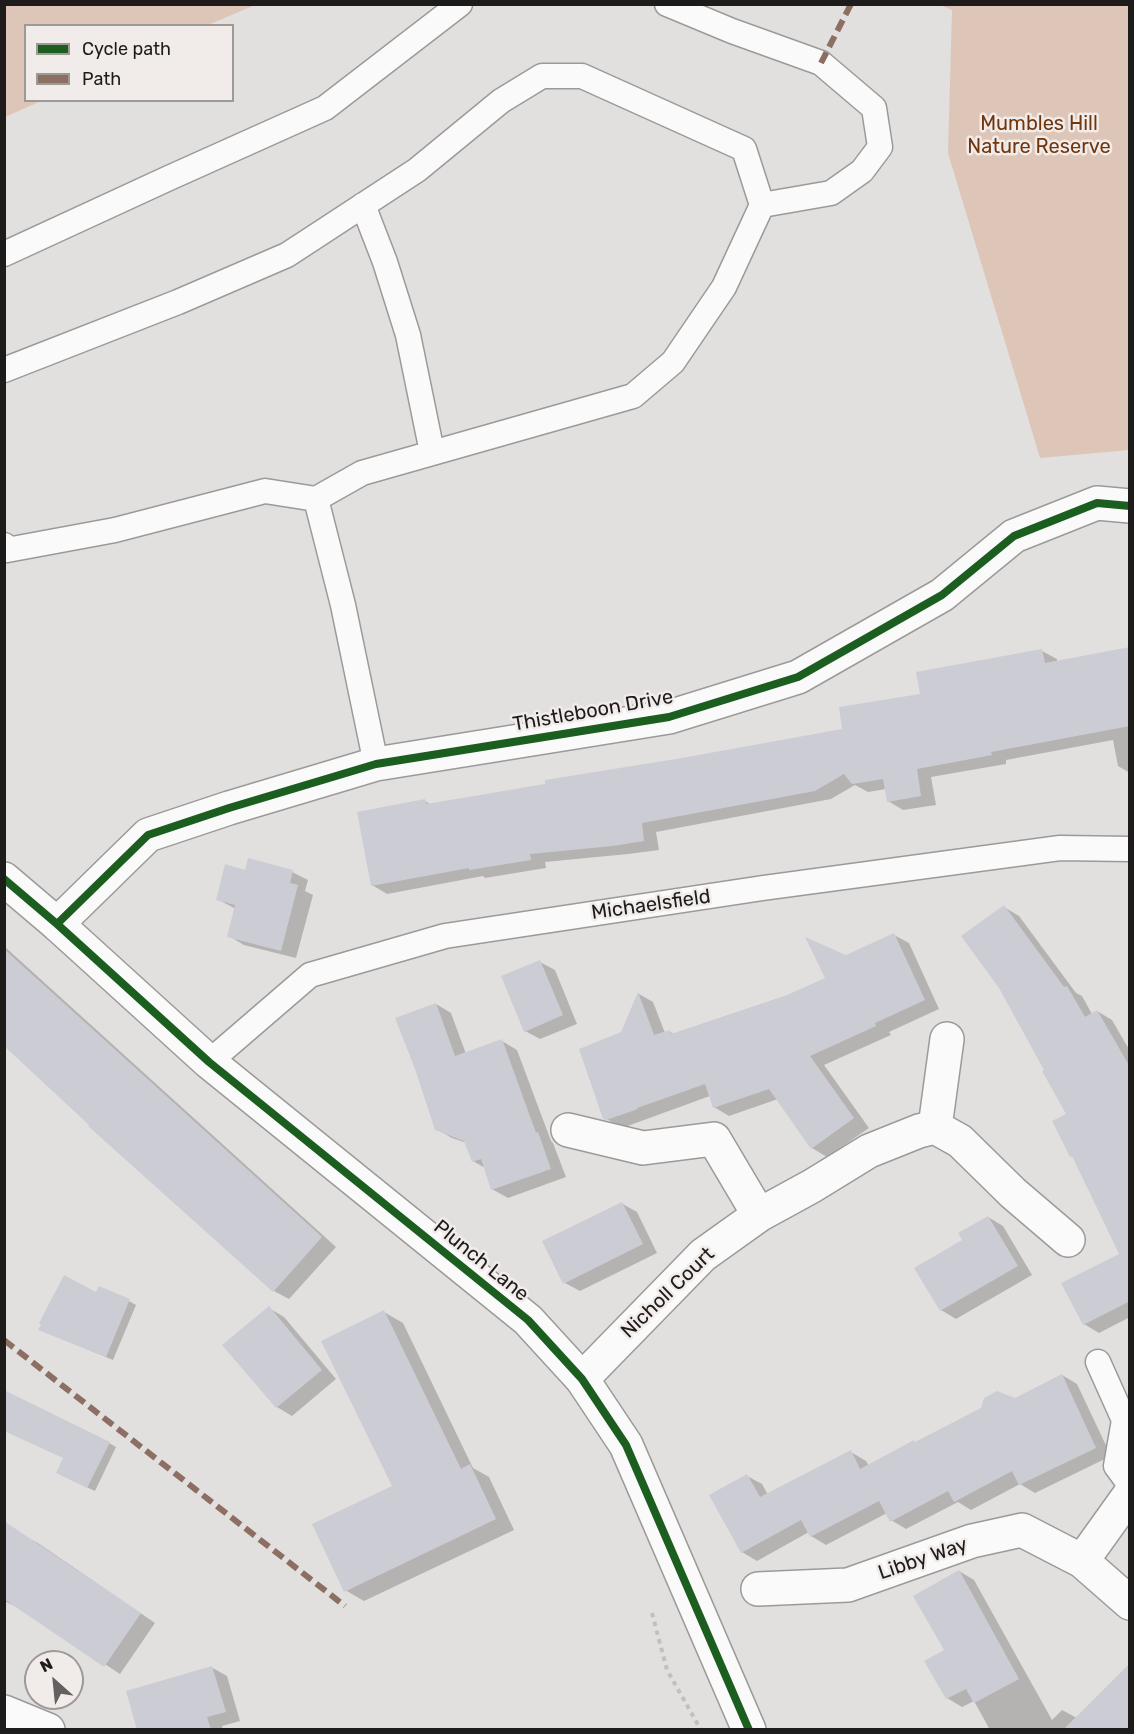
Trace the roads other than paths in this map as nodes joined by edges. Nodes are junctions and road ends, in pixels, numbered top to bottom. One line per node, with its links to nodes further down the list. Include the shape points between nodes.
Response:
1 (460, 4): 5 (lane, via 325,108)
2 (667, 4): 4 (lane, via 820,63 874,108 880,147 862,171 831,193)
3 (363, 205): 4 (lane, via 417,170 501,101 542,76 582,76 744,149); 6 (lane, via 287,255); 7 (lane, via 408,335)
4 (762, 205): 7 (lane, via 724,287 673,362 633,396)
5 (4, 254)
6 (4, 370)
7 (432, 452): 8 (lane, via 363,473)
8 (316, 499): 10 (lane, via 265,491 115,530 7,549); 11 (lane)
9 (1130, 506): 11 (street, Thistleboon Drive, via 1097,503 1014,536 942,595 798,677 669,717)
10 (4, 545)
11 (376, 764): 14 (street, Thistleboon Drive, via 148,835)
12 (1130, 849): 16 (lane, Michaelsfield, via 1048,850 445,936 310,975)
13 (4, 879): 14 (street, Plunch Lane)
14 (57, 924): 16 (street, Plunch Lane)
15 (947, 1039): 17 (street)
16 (208, 1062): 22 (street, Plunch Lane, via 528,1320)
17 (935, 1127): 19 (street, Nicholl Court, via 869,1150); 20 (street, via 960,1141)
18 (568, 1131): 19 (street, via 643,1148 714,1139)
19 (759, 1215): 22 (street, Nicholl Court, via 703,1255)
20 (1068, 1240)
21 (1098, 1362): 23 (lane, via 1124,1420 1116,1466)
22 (582, 1379): 30 (street, Plunch Lane, via 626,1445)
23 (1130, 1485)
24 (1130, 1494): 25 (street)
25 (1082, 1561): 26 (street, Libby Way, via 1022,1530 972,1541 848,1585); 27 (street, Libby Way)
26 (758, 1589)
27 (1130, 1603)
28 (4, 1712): 29 (street)
29 (48, 1730)
30 (749, 1730)

